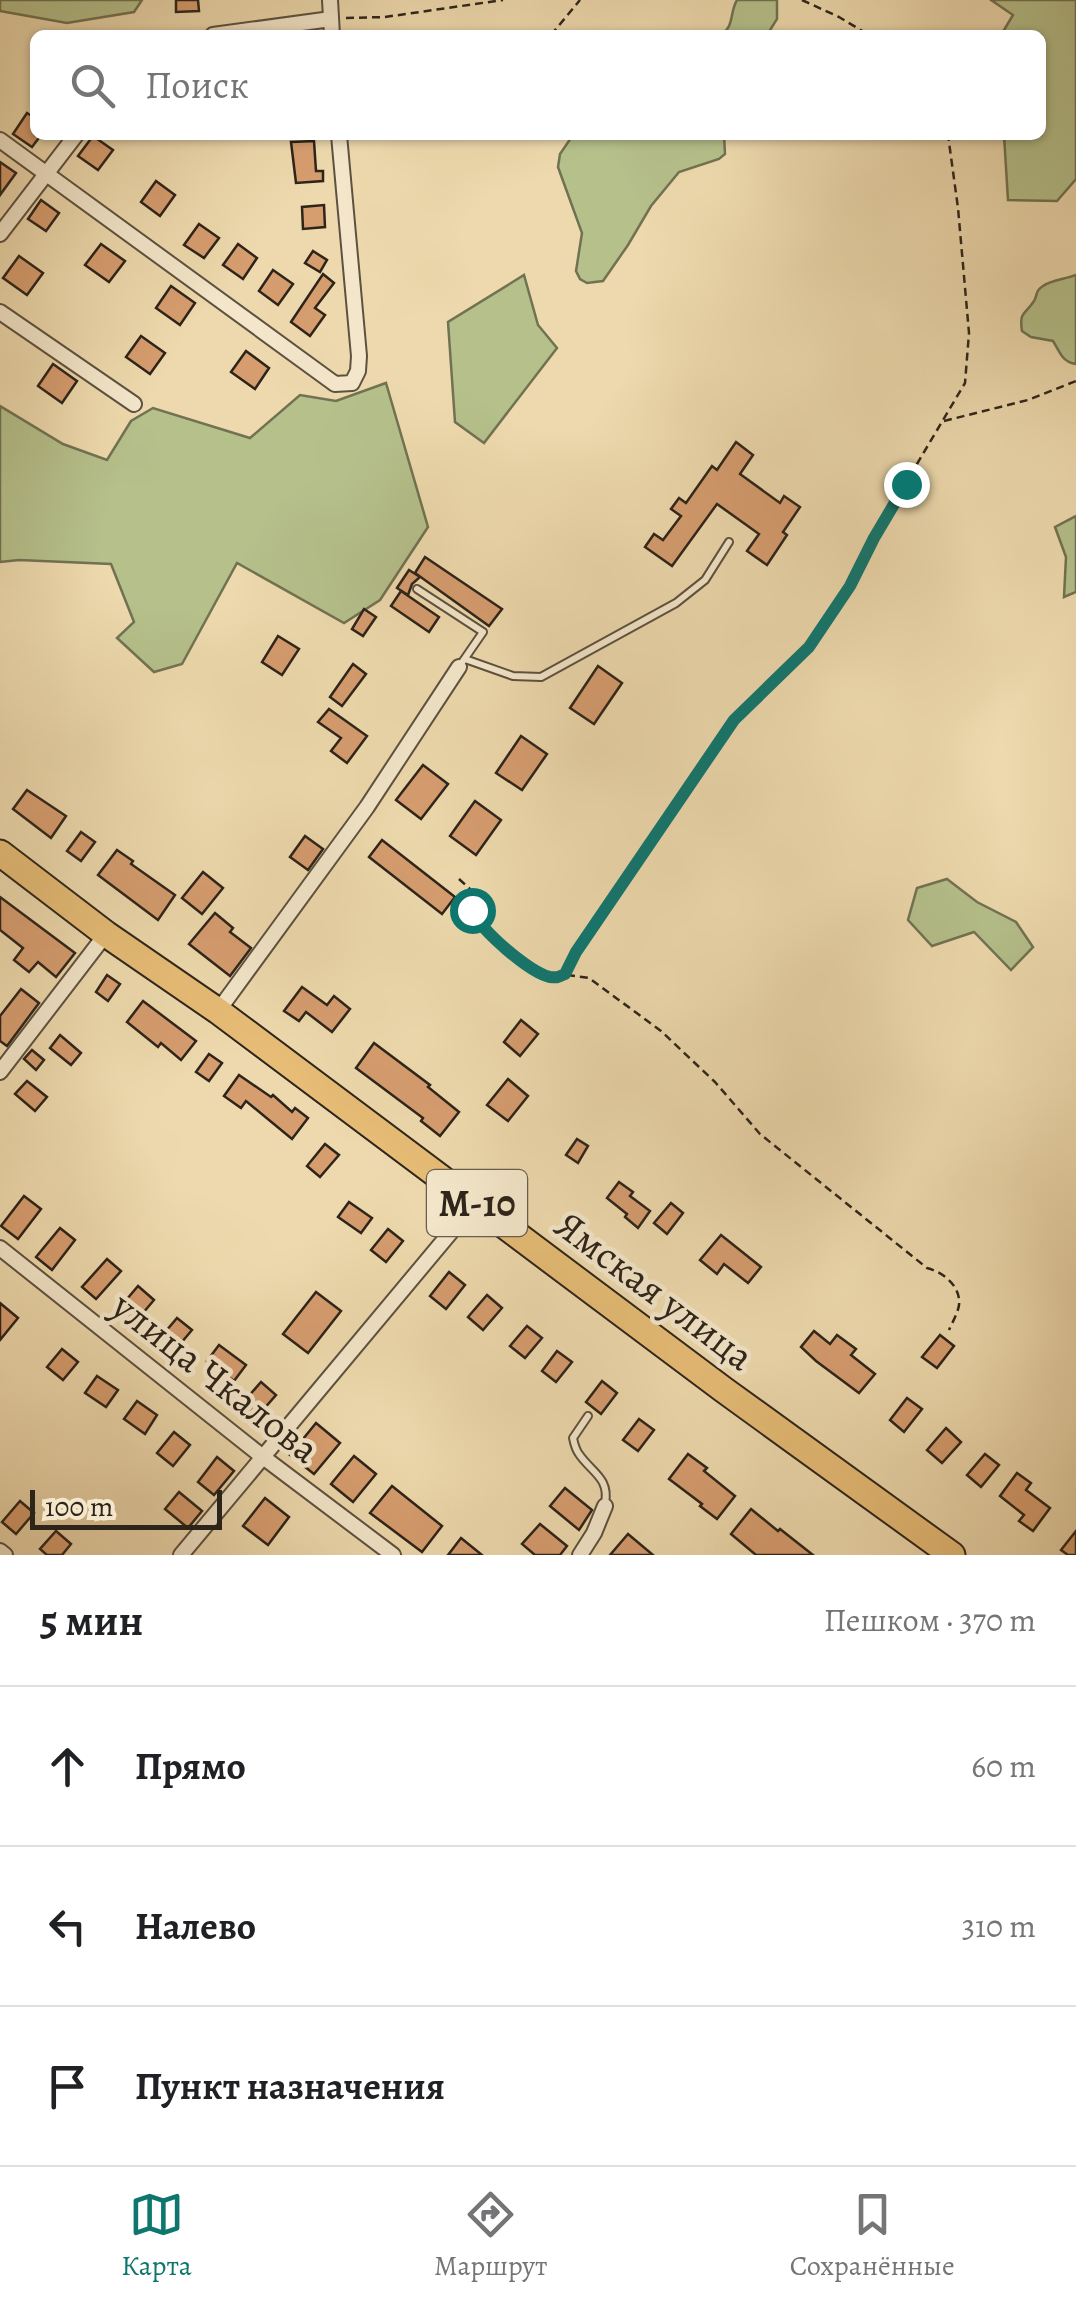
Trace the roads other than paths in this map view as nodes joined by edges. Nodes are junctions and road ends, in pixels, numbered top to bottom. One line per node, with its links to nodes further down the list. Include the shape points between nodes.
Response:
1 (330, 0): 2 (street)
2 (332, 27): 3 (street)
3 (287, 30)
4 (0, 140): 7 (street)
5 (72, 140): 7 (street)
6 (339, 140): 7 (street, via 359,356 352,383 335,384)
7 (48, 172): 8 (street)
8 (0, 234)
9 (0, 312): 10 (street)
10 (134, 404)
11 (729, 542): 13 (lane, via 705,580 676,603 540,677)
12 (418, 589): 13 (lane, via 483,632)
13 (462, 663): 16 (street, via 368,808)
14 (0, 853): 15 (highway, Ямская улица / М-10)
15 (106, 934): 16 (highway, Ямская улица / М-10); 17 (street)
16 (218, 1011): 18 (highway, Ямская улица / М-10)
17 (0, 1072)
18 (476, 1202): 21 (street); 26 (highway, Ямская улица / М-10)
19 (0, 1248): 21 (street, улица Чкалова)
20 (588, 1416): 22 (lane, via 573,1438 577,1452 601,1476)
21 (263, 1457): 23 (street); 24 (street, улица Чкалова)
22 (605, 1506): 25 (street)
23 (181, 1555)
24 (392, 1555)
25 (580, 1555)
26 (952, 1555)

